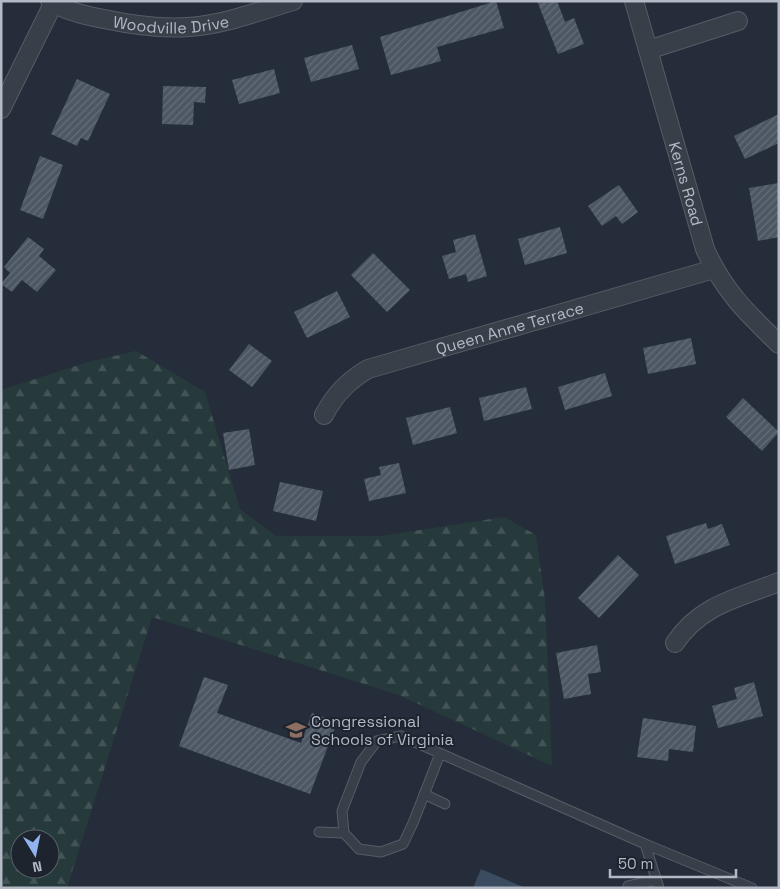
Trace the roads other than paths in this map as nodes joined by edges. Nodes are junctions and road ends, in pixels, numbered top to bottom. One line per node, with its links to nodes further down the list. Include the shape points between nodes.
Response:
1 (293, 1): 3 (street, Woodville Drive, via 230,20 163,28 89,16)
2 (634, 1): 5 (street, Kerns Road)
3 (52, 2): 6 (street)
4 (738, 21): 5 (street)
5 (648, 50): 7 (street, Kerns Road, via 705,248)
6 (1, 109)
7 (714, 269): 8 (street, Kerns Road, via 743,308); 9 (street, Queen Anne Terrace, via 368,369 340,389)
8 (779, 344)
9 (324, 415)
10 (779, 582): 11 (street, via 712,608 696,618)
11 (674, 643)
12 (440, 754): 13 (lane); 16 (lane, via 401,736 377,741 360,762 342,812); 17 (lane)
13 (424, 794): 14 (lane); 16 (lane, via 402,844 381,852 359,849)
14 (445, 804)
15 (319, 832): 16 (lane)
16 (344, 833)
17 (645, 844): 18 (lane); 20 (lane)
18 (657, 884): 19 (lane)
19 (628, 886)
20 (752, 888)

